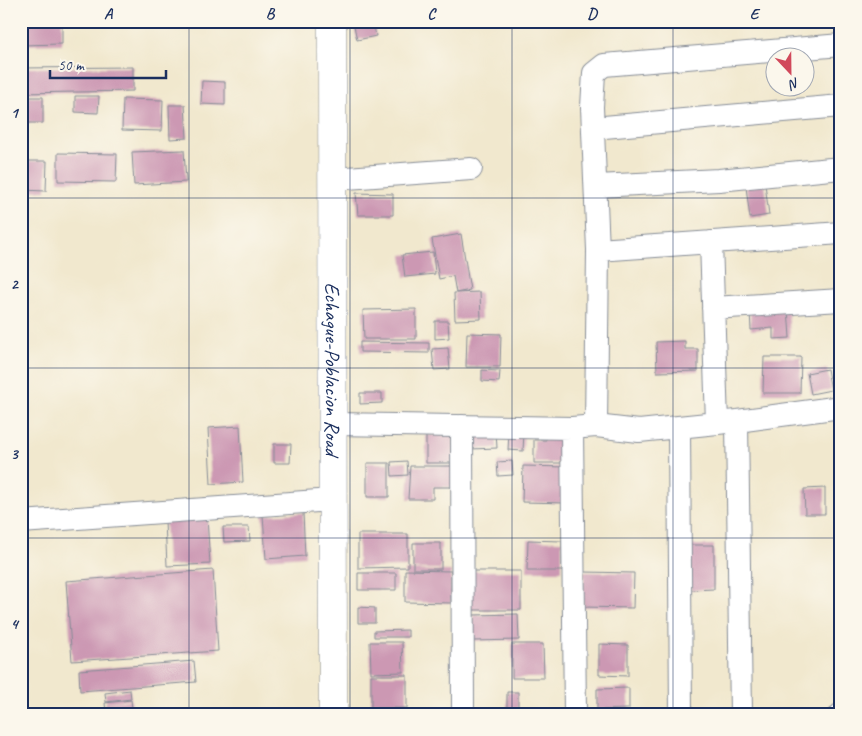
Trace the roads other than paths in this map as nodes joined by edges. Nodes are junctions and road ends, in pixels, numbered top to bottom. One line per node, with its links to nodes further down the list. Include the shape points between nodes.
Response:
1 (332, 21): 7 (main road, Echague-Poblacion Road)
2 (841, 45): 4 (street, via 604,65 594,73 592,82)
3 (841, 106): 4 (street)
4 (593, 128): 8 (street)
5 (841, 168): 8 (street, via 719,180)
6 (471, 169): 7 (street)
7 (333, 179): 16 (main road, Echague-Poblacion Road)
8 (596, 186): 11 (street)
9 (841, 233): 10 (street)
10 (710, 242): 11 (street); 13 (street)
11 (598, 250): 18 (street)
12 (841, 300): 13 (street)
13 (713, 308): 15 (street)
14 (841, 407): 15 (street)
15 (727, 422): 19 (street); 27 (street)
16 (334, 424): 17 (street); 21 (main road, Echague-Poblacion Road)
17 (462, 426): 20 (street); 24 (street)
18 (596, 426): 19 (street, via 639,431); 20 (street)
19 (679, 427): 26 (street)
20 (572, 428): 25 (street)
21 (332, 500): 22 (street); 23 (main road, Echague-Poblacion Road)
22 (21, 522)
23 (333, 715)
24 (463, 715)
25 (575, 715)
26 (681, 715)
27 (741, 715)

